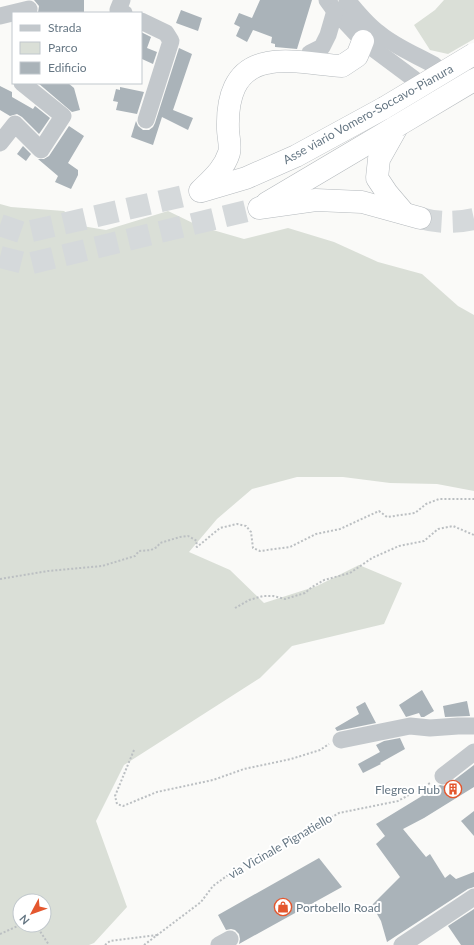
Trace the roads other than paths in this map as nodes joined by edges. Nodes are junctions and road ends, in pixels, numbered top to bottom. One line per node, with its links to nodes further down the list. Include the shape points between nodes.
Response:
1 (122, 0): 6 (street, via 118,10)
2 (337, 4): 9 (street); 10 (street, via 322,47); 12 (street, via 362,18 379,34)
3 (29, 7): 5 (street)
4 (12, 12): 7 (street)
5 (13, 12)
6 (122, 12)
7 (0, 16)
8 (142, 21): 16 (street, via 166,33 171,41)
9 (363, 41): 11 (highway, Asse viario Vomero-Soccavo-Pianura, bridge, via 357,56 342,66 289,61 268,62 251,67 234,86 229,103 229,151 225,163 218,173 196,192 246,178 296,156 384,108); 13 (street)
10 (310, 53)
11 (474, 54)
12 (434, 64)
13 (414, 79)
14 (23, 84): 18 (street, via 62,116 41,150 15,124)
15 (474, 89): 17 (highway, Asse viario Vomero-Soccavo-Pianura, bridge)
16 (146, 120)
17 (397, 126): 17 (highway, Asse viario Vomero-Soccavo-Pianura, via 379,159 377,178 387,193 412,216 362,202 316,200 259,208)
18 (0, 143)
19 (474, 726): 20 (street, via 410,726)
20 (341, 740)
21 (474, 752): 22 (street)
22 (443, 776)
23 (474, 897): 24 (street)
24 (402, 945)

